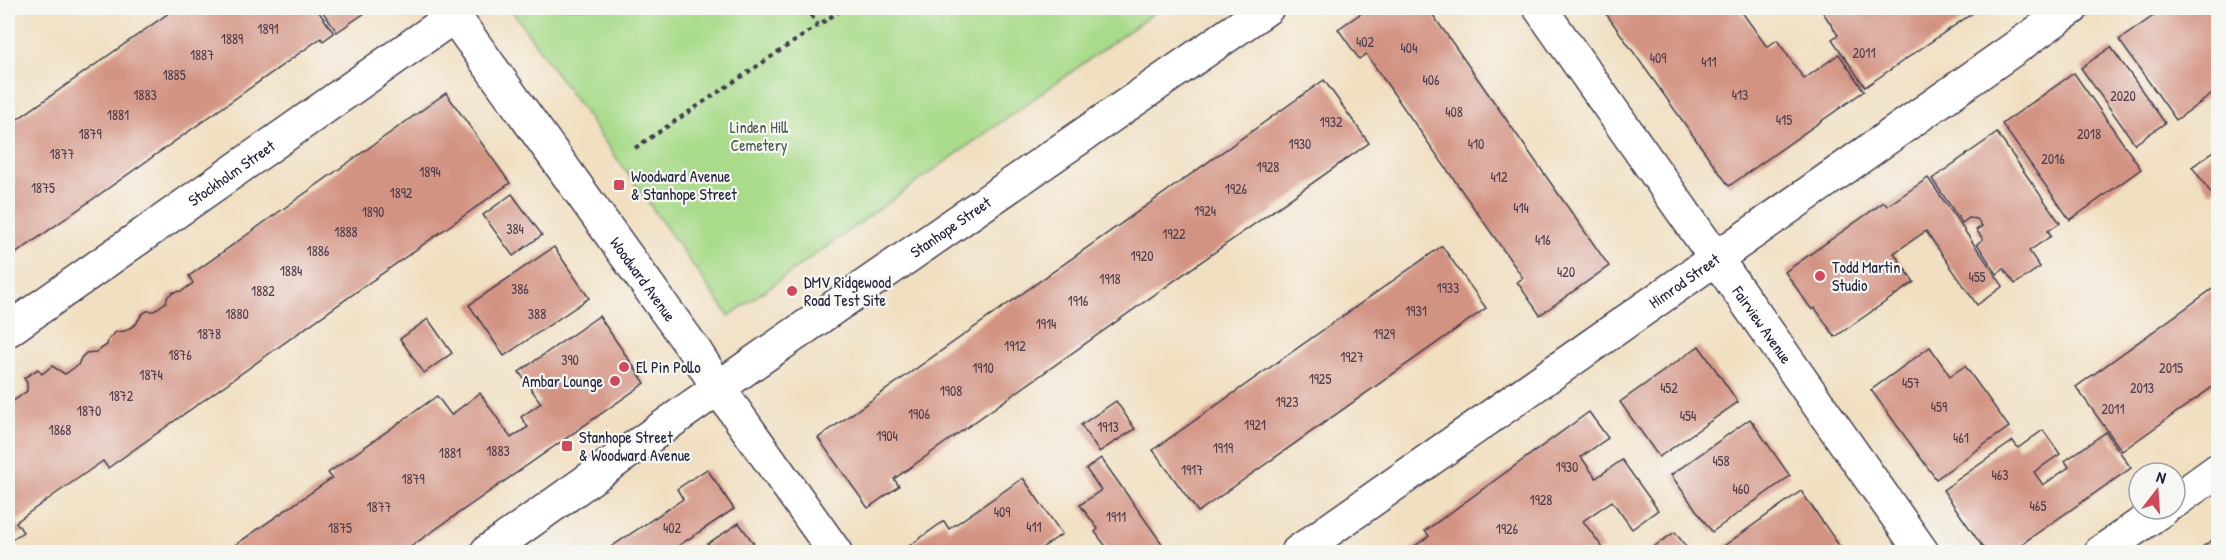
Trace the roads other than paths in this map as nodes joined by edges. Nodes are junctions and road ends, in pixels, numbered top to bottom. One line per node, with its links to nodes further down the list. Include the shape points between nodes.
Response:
1 (1267, 8): 7 (street, Stanhope Street)
2 (1540, 8): 5 (street, Fairview Avenue)
3 (2072, 8): 5 (street, Himrod Street)
4 (451, 12): 6 (street, Stockholm Street); 7 (street, Woodward Avenue)
5 (1715, 258): 13 (street, Himrod Street); 14 (street, Fairview Avenue)
6 (8, 330)
7 (719, 389): 11 (street, Stanhope Street); 12 (street, Woodward Avenue)
8 (2218, 470): 9 (street)
9 (2187, 492)
10 (2146, 521): 15 (street)
11 (487, 552)
12 (835, 552)
13 (1298, 552)
14 (1922, 552)
15 (2102, 552)

